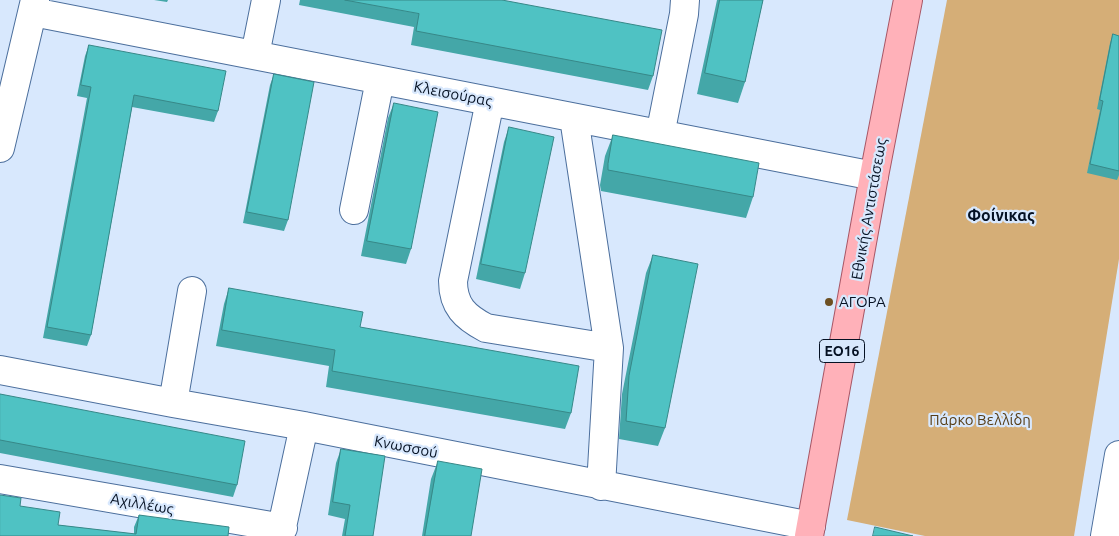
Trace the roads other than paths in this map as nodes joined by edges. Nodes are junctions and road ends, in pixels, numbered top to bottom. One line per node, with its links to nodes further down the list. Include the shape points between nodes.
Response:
1 (266, 0): 5 (street)
2 (685, 0): 9 (street)
3 (908, 0): 11 (main road, Εθνικής Αντιστάσεως / ΕΟ16)
4 (34, 6): 5 (street, Κλεισούρας); 10 (street)
5 (255, 55): 6 (street, Κλεισούρας)
6 (380, 80): 7 (street, Κλεισούρας); 12 (street)
7 (490, 102): 8 (street, Κλεισούρας); 14 (street, via 453,281 453,295 459,307 486,328)
8 (574, 118): 9 (street, Κλεισούρας); 14 (street)
9 (660, 135): 11 (street, Κλεισούρας)
10 (0, 148)
11 (874, 176): 21 (main road, Εθνικής Αντιστάσεως / ΕΟ16)
12 (354, 210)
13 (192, 291): 16 (street)
14 (609, 348): 20 (street)
15 (0, 370): 16 (street, Κνωσσού)
16 (173, 404): 17 (street, Κνωσσού)
17 (304, 426): 20 (street, Κνωσσού); 22 (street)
18 (1119, 455): 23 (street)
19 (0, 480): 22 (street, Αχιλλέως)
20 (601, 486): 21 (street, Κνωσσού)
21 (810, 531)
22 (282, 532)
23 (1105, 536)

